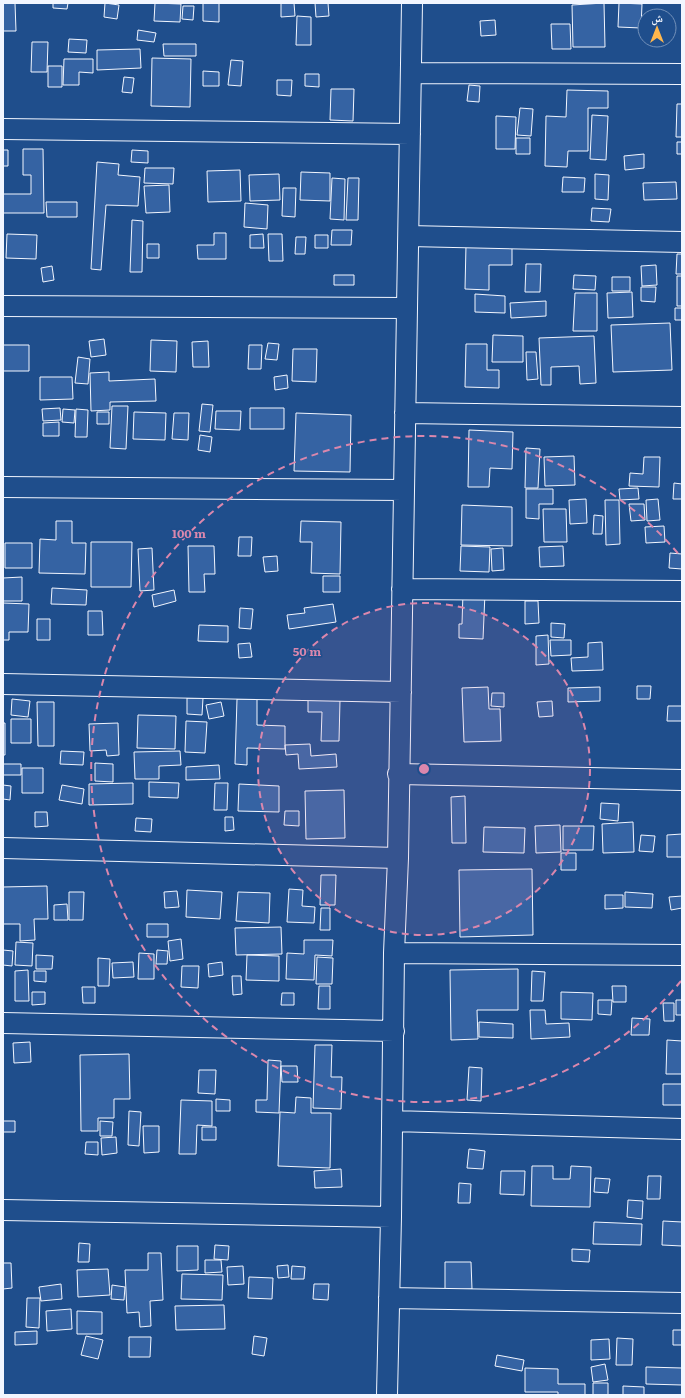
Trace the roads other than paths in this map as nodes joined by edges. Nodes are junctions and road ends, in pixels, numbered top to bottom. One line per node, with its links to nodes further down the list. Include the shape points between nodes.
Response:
1 (412, 3): 2 (street)
2 (411, 73): 3 (street); 5 (street)
3 (682, 74)
4 (3, 129): 5 (street)
5 (410, 134): 6 (street)
6 (409, 236): 7 (street); 9 (street)
7 (682, 242)
8 (3, 306): 9 (street)
9 (406, 308): 10 (street)
10 (405, 413): 11 (street); 13 (street)
11 (682, 417)
12 (3, 487): 13 (street)
13 (404, 490): 14 (street)
14 (402, 589): 15 (street); 17 (street)
15 (682, 592)
16 (3, 684): 17 (street)
17 (401, 692): 18 (street)
18 (398, 774): 19 (street); 21 (street)
19 (682, 780)
20 (3, 848): 21 (street)
21 (398, 858): 22 (street)
22 (394, 953): 23 (street); 25 (street)
23 (682, 955)
24 (3, 1023): 25 (street)
25 (394, 1030): 26 (street)
26 (392, 1121): 27 (street); 29 (street)
27 (682, 1129)
28 (3, 1210): 29 (street)
29 (391, 1217): 30 (street)
30 (389, 1298): 31 (street); 32 (street)
31 (682, 1303)
32 (387, 1395)

